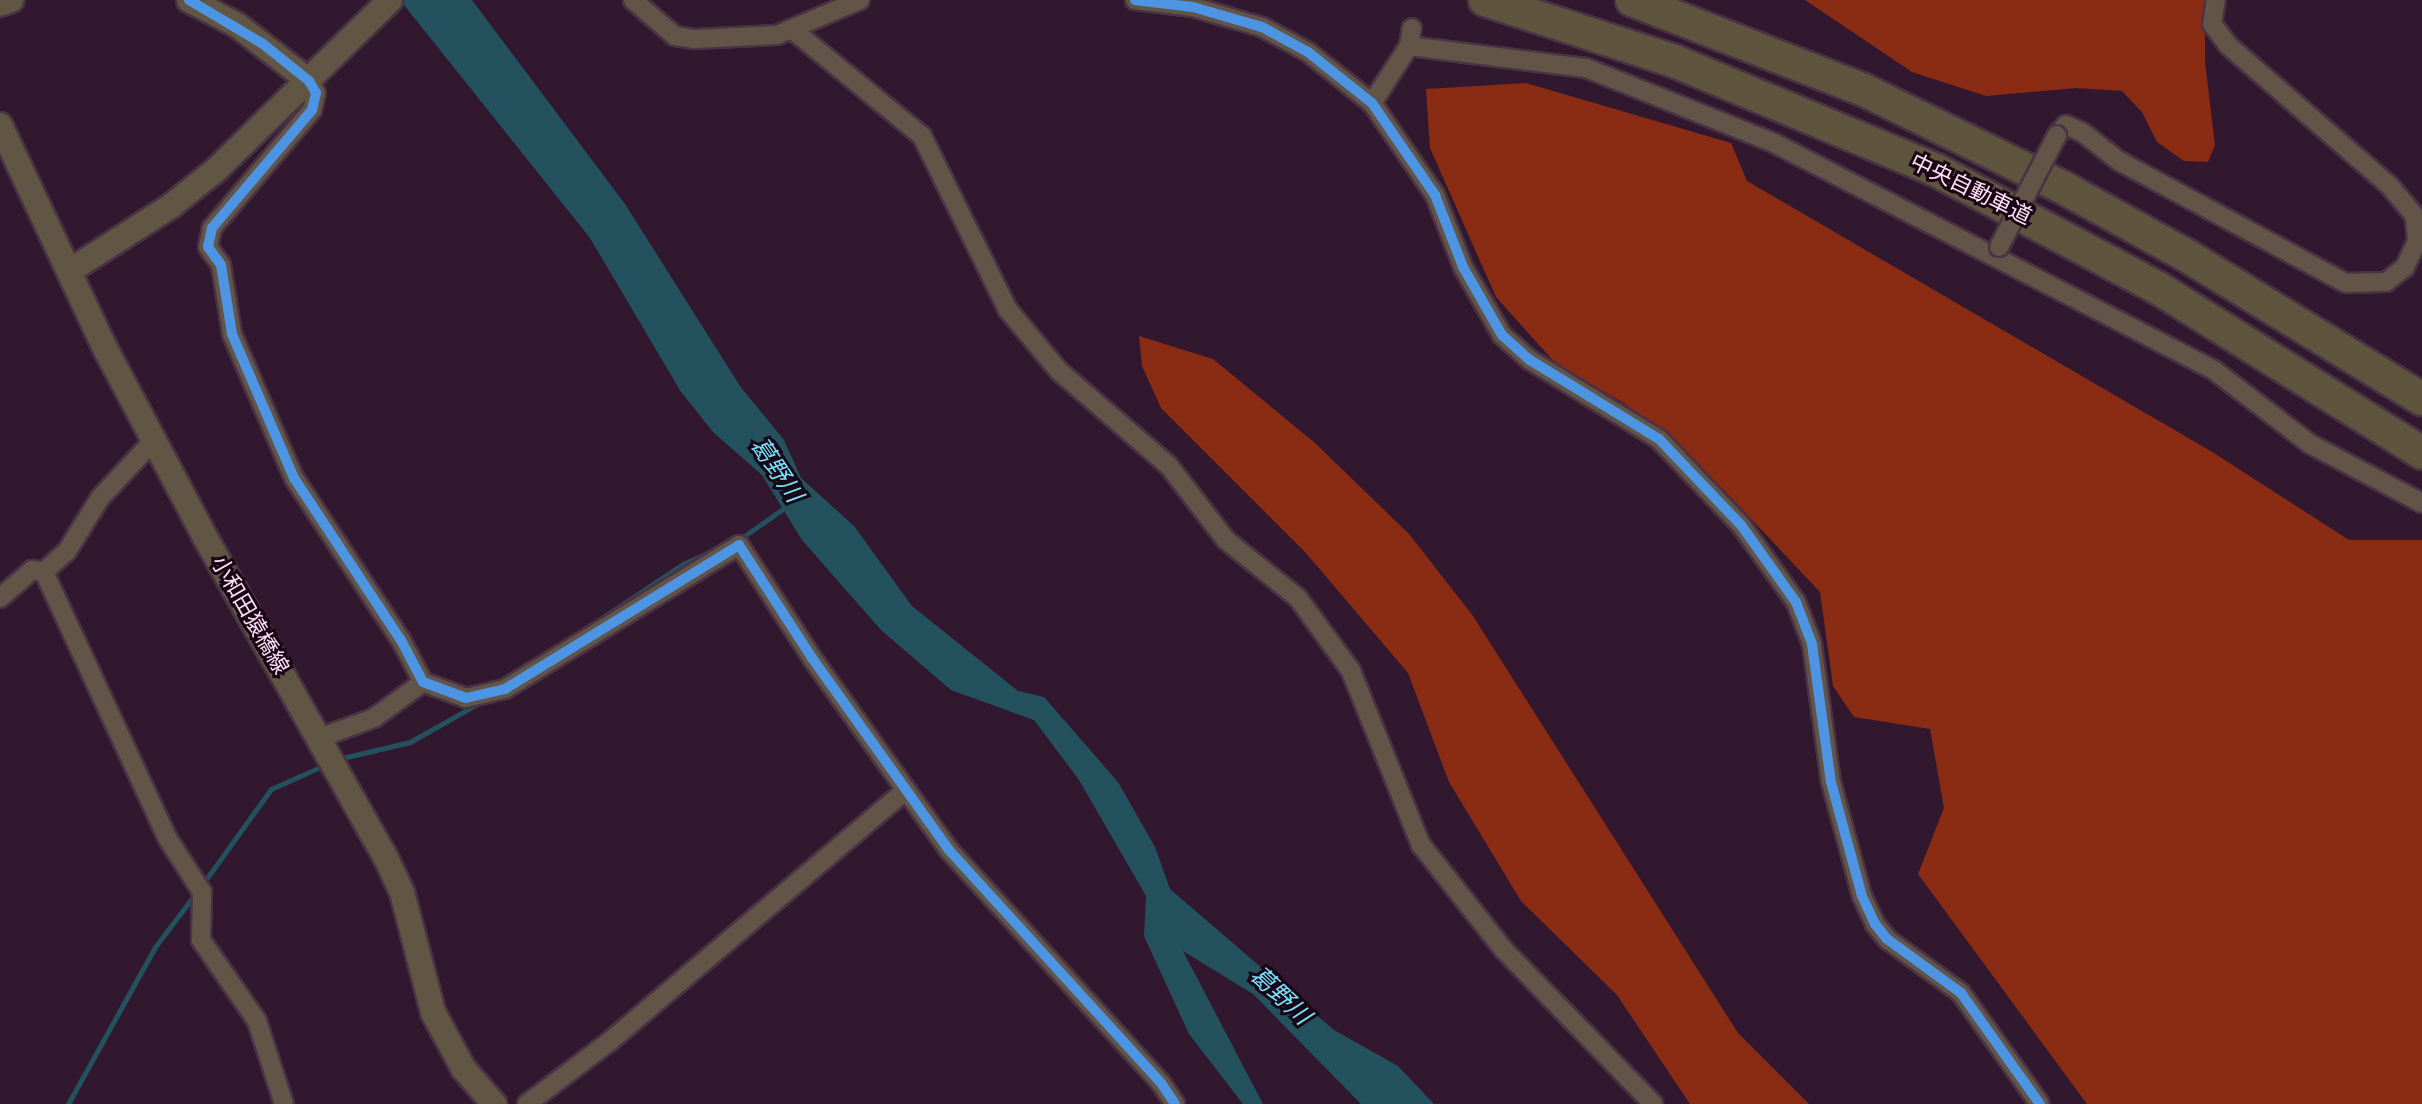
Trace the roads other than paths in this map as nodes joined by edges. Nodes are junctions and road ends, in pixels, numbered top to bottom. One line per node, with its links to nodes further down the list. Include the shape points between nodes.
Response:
1 (11, 0): 10 (main road)
2 (189, 0): 12 (main road, via 237,25)
3 (390, 0): 12 (main road)
4 (633, 0): 11 (street, via 684,39)
5 (860, 0): 11 (street)
6 (1135, 0): 13 (street, via 1193,7 1262,27 1308,52)
7 (1485, 0): 19 (highway, 中央自動車道, via 1674,61 1936,170 2158,288)
8 (1632, 0): 17 (highway, 中央自動車道, via 1864,90 2064,188 2202,264)
9 (2216, 0): 15 (street, bridge, via 2212,24 2228,45 2390,186 2415,216 2417,241 2405,267 2386,282 2346,283 2119,161 2066,125)
10 (0, 4)
11 (794, 31): 30 (street, via 922,136 1008,310 1059,371 1169,466 1226,540 1298,598 1351,671 1421,845 1503,949)
12 (309, 81): 16 (main road, via 171,206); 23 (street, via 316,93 312,110 212,228 208,247 221,265 232,334 294,478)
13 (1372, 103): 15 (street, via 1411,37 1586,68 1774,143); 31 (street, via 1435,195 1463,267 1502,335 1530,360 1659,439 1741,525 1796,602 1812,644 1834,795 1875,924 1887,939 1961,993)
14 (0, 125): 16 (main road, 小和田猿橋線)
15 (1996, 254): 20 (street, via 2214,370 2310,444)
16 (71, 270): 18 (main road, 小和田猿橋線, via 106,350)
17 (2422, 399)
18 (155, 439): 21 (street, via 100,498 67,551); 24 (main road, 小和田猿橋線, via 205,537)
19 (2422, 453)
20 (2422, 503)
21 (44, 572): 22 (street, via 32,570); 26 (street, via 196,884 201,940 257,1021)
22 (0, 598)
23 (423, 682): 24 (street, via 374,718); 25 (street, via 466,698 505,689 739,545)
24 (322, 737): 27 (main road, 小和田猿橋線, via 402,892 443,1035)
25 (905, 791): 28 (street, via 609,1042); 29 (street, via 949,850)
26 (284, 1104)
27 (494, 1104)
28 (527, 1104)
29 (1175, 1104)
30 (1653, 1104)
31 (2040, 1104)

